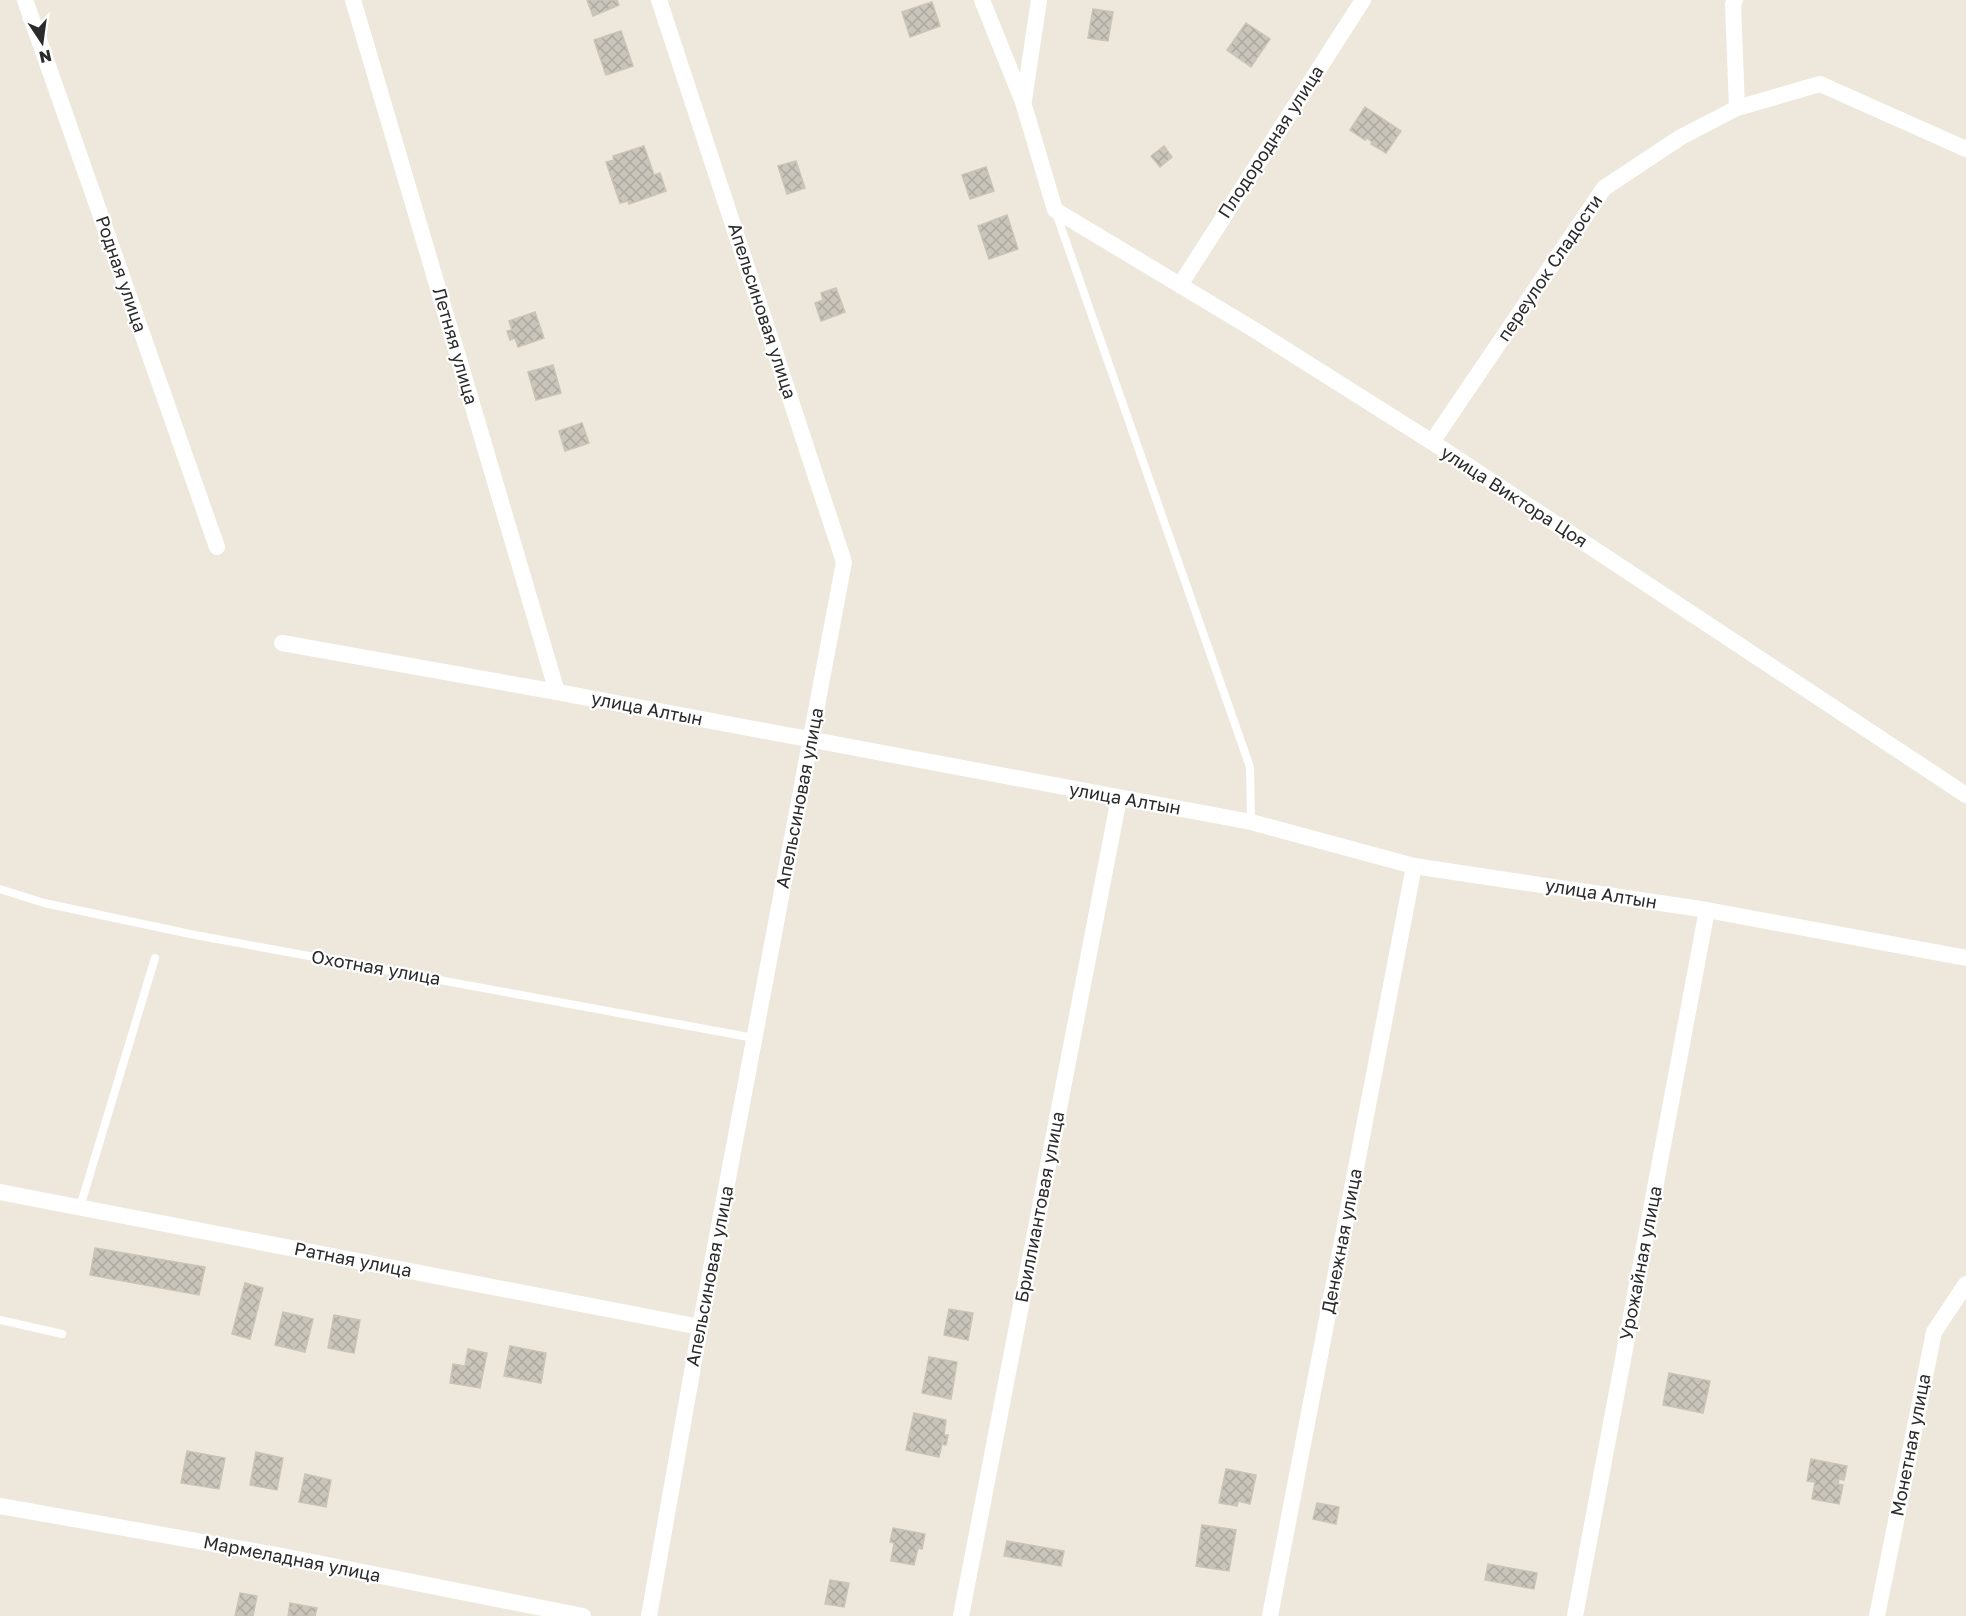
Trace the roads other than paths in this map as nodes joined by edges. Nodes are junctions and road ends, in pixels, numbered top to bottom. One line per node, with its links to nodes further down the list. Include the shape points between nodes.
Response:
1 (25, 0): 14 (street, Родная улица)
2 (353, 0): 16 (street, Летняя улица)
3 (659, 0): 17 (street, Апельсиновая улица, via 844,562)
4 (982, 0): 8 (street)
5 (1039, 0): 8 (street)
6 (1363, 0): 12 (street, Плодородная улица)
7 (1735, 0): 9 (street)
8 (1023, 102): 11 (street)
9 (1737, 108): 10 (street, переулок Сладости, via 1820,84); 13 (street, переулок Сладости, via 1681,137 1604,188)
10 (1966, 149)
11 (1055, 210): 12 (street, улица Виктора Цоя); 20 (lane, via 1250,766)
12 (1180, 285): 13 (street, улица Виктора Цоя)
13 (1432, 442): 18 (street, улица Виктора Цоя)
14 (217, 547)
15 (282, 643): 16 (street, улица Алтын)
16 (557, 692): 17 (street, улица Алтын)
17 (811, 740): 19 (street, улица Алтын); 26 (street, Апельсиновая улица)
18 (1966, 795)
19 (1119, 798): 20 (street, улица Алтын); 36 (street, Бриллиантовая улица)
20 (1251, 822): 21 (street, улица Алтын)
21 (1414, 866): 23 (street, улица Алтын); 37 (street, Денежная улица)
22 (0, 889): 26 (lane, Охотная улица, via 44,903 195,935)
23 (1707, 910): 25 (street, улица Алтын); 38 (street, Урожайная улица)
24 (155, 958): 28 (lane)
25 (1966, 958)
26 (754, 1038): 31 (street, Апельсиновая улица)
27 (3, 1192): 28 (street, Ратная улица)
28 (80, 1207): 31 (street, Ратная улица)
29 (1966, 1284): 39 (street, Монетная улица, via 1934,1332)
30 (0, 1320): 32 (lane)
31 (700, 1327): 35 (street, Апельсиновая улица)
32 (62, 1334)
33 (0, 1506): 34 (street, Мармеладная улица, via 276,1555)
34 (583, 1616)
35 (649, 1616)
36 (961, 1616)
37 (1270, 1616)
38 (1575, 1616)
39 (1877, 1616)

